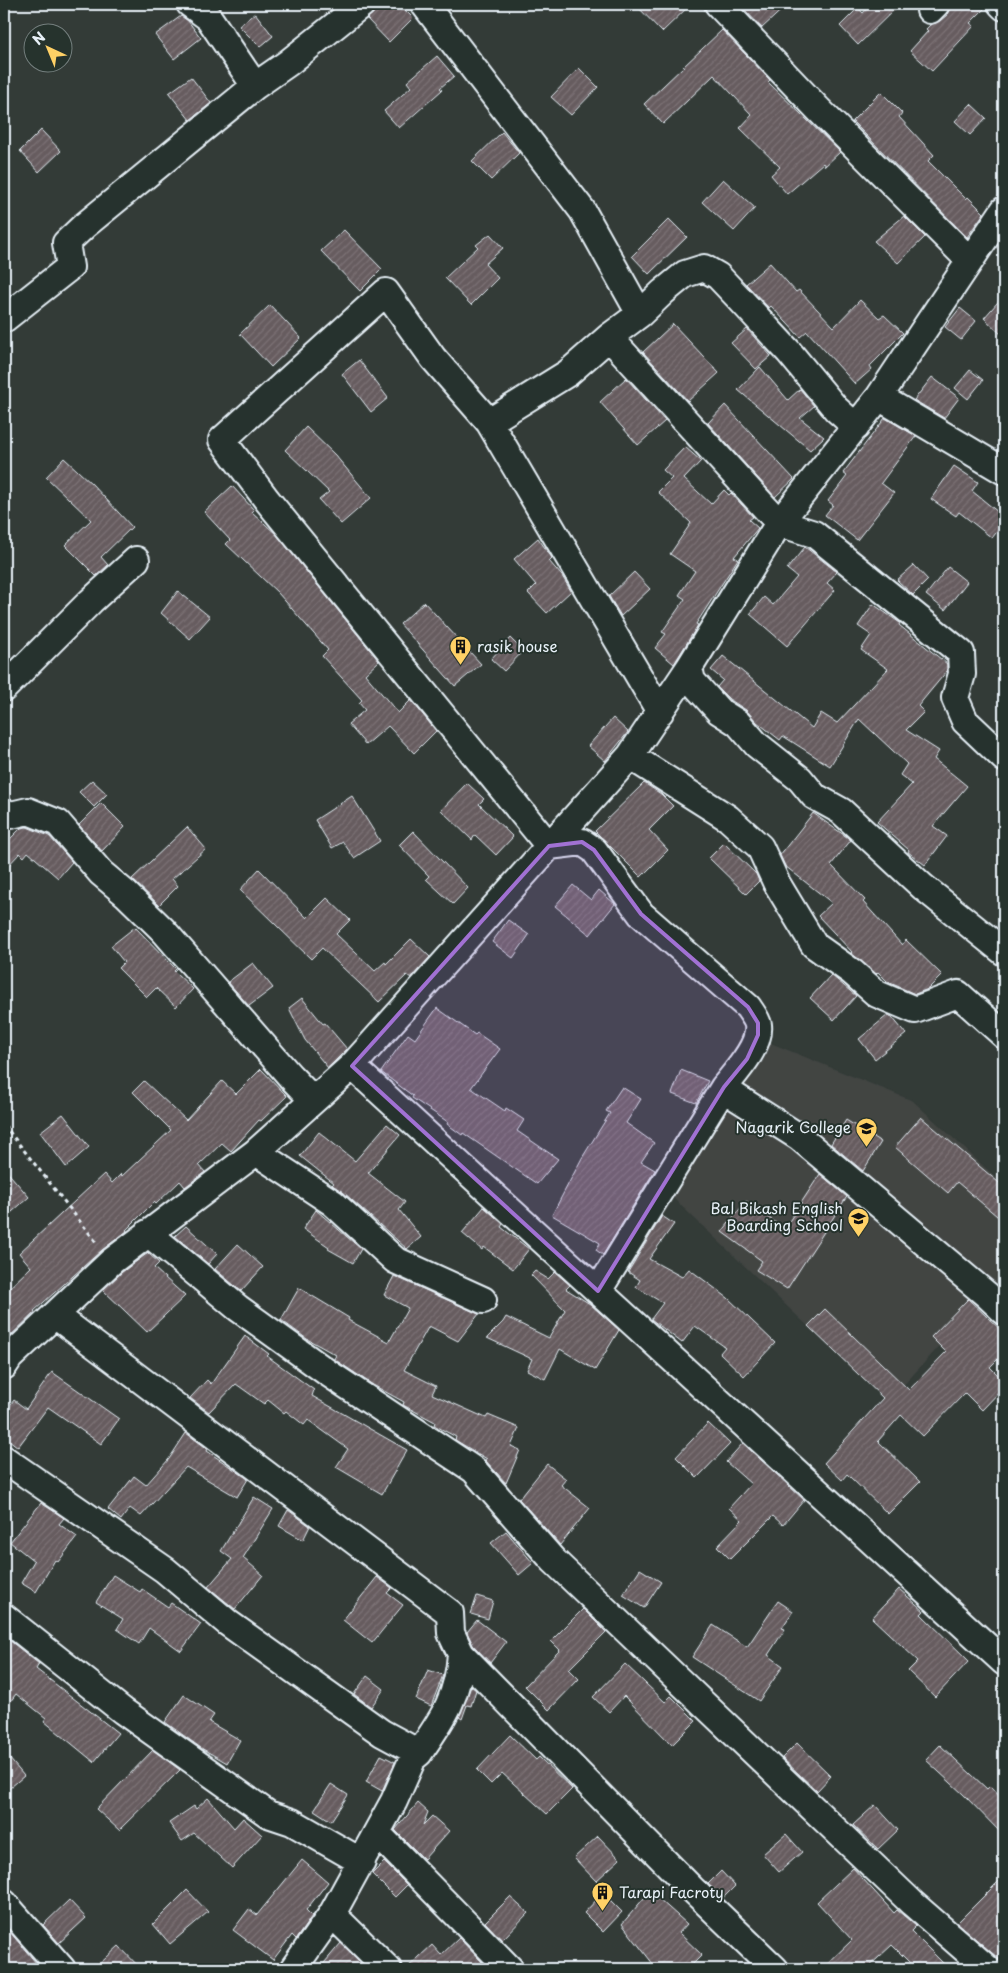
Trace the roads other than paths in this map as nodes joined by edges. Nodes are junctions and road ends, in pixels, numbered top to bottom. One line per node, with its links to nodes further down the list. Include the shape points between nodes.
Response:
1 (190, 4): 7 (street, via 209,18)
2 (362, 4): 7 (street)
3 (424, 4): 10 (street, via 582,210)
4 (718, 4): 9 (street)
5 (1001, 4): 6 (street)
6 (1004, 7)
7 (256, 86): 11 (street, via 84,226 66,243 70,267)
8 (1004, 210): 9 (street)
9 (970, 261): 13 (street)
10 (640, 314): 12 (street); 15 (street, via 685,274 704,268 718,276 790,352 836,409)
11 (4, 319)
12 (610, 337): 14 (street, via 568,373); 17 (street)
13 (879, 397): 15 (street); 16 (street)
14 (489, 422): 21 (street); 25 (street, via 433,358 386,292 222,440 267,500)
15 (856, 427): 17 (street)
16 (1004, 471)
17 (779, 523): 19 (street); 23 (street, via 814,534 961,652 962,674 955,698 965,721)
18 (136, 560): 20 (street)
19 (689, 668): 21 (street); 26 (street, via 692,681 719,711 738,723 757,745 800,779 814,796 841,811 923,887)
20 (4, 688)
21 (660, 712): 22 (street)
22 (630, 756): 25 (street); 27 (street, via 728,818 760,847 776,882 814,945 877,994 915,1010 958,994)
23 (1004, 758)
24 (4, 812): 30 (street, via 11,815 28,811 58,822 101,873 163,930)
25 (549, 846): 28 (street); 29 (street, via 582,842 594,850 641,914 748,1007 758,1023 758,1035 747,1059)
26 (1004, 952)
27 (1004, 1035)
28 (352, 1066): 30 (street); 33 (street)
29 (724, 1087): 33 (street); 35 (street, via 799,1137)
30 (313, 1100): 31 (street)
31 (256, 1152): 32 (street); 34 (street, via 333,1203 395,1260)
32 (148, 1233): 36 (street, via 112,1261); 52 (street, via 253,1319 474,1470 553,1560 912,1903)
33 (598, 1292): 41 (street)
34 (483, 1300)
35 (1004, 1311)
36 (55, 1315): 37 (street); 40 (street, via 450,1613 451,1633)
37 (4, 1366)
38 (4, 1459): 42 (street, via 165,1570 228,1623 382,1733)
39 (4, 1617): 44 (street, via 123,1711 268,1814 292,1822)
40 (462, 1654): 42 (street, via 453,1700); 51 (street)
41 (1004, 1662)
42 (419, 1753): 43 (street, via 413,1758)
43 (377, 1833): 44 (street); 50 (street)
44 (362, 1862): 46 (street)
45 (4, 1903): 47 (street)
46 (332, 1914): 48 (street); 49 (street)
47 (62, 1969)
48 (293, 1969)
49 (388, 1969)
50 (510, 1969)
51 (775, 1969)
52 (988, 1969)

